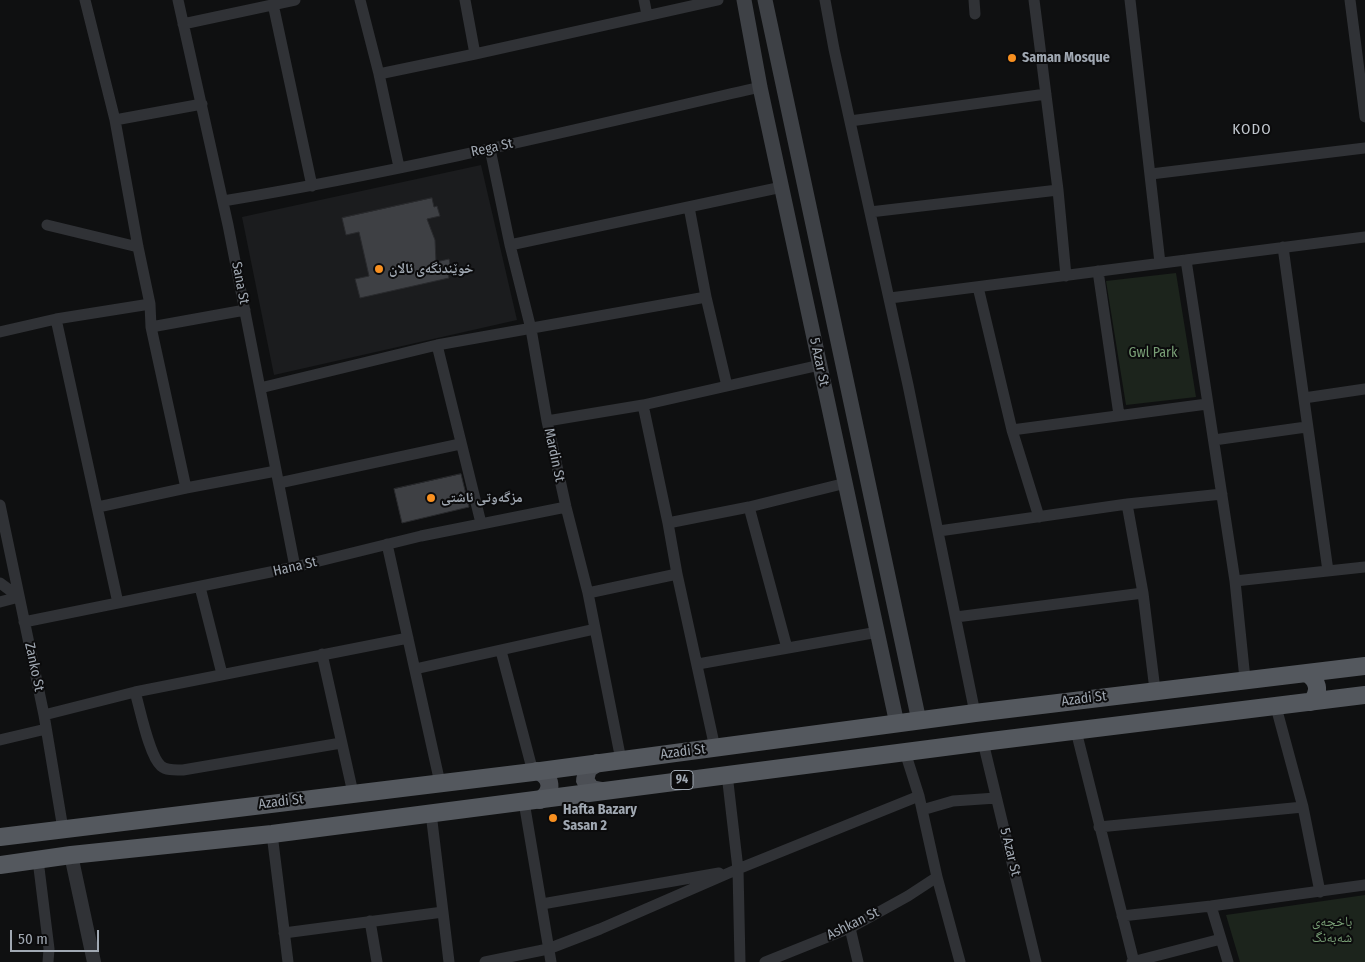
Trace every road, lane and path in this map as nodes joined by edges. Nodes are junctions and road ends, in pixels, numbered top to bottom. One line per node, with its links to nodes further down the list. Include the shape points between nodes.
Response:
1 (85, 0): 26 (street)
2 (178, 0): 18 (street, Sana St)
3 (295, 0): 15 (street)
4 (360, 0): 21 (street)
5 (465, 0): 19 (street)
6 (644, 0): 17 (street)
7 (718, 0): 17 (street)
8 (744, 0): 22 (main road, 5 Azar St)
9 (765, 0): 51 (main road, 5 Azar St)
10 (825, 0): 27 (street)
11 (974, 0): 16 (street)
12 (1034, 0): 23 (street)
13 (1130, 0): 31 (street)
14 (1350, 0): 20 (street)
15 (273, 4): 18 (street); 32 (street)
16 (975, 14)
17 (647, 15): 19 (street)
18 (183, 24): 24 (street, Sana St)
19 (475, 54): 21 (street)
20 (1361, 63): 25 (street)
21 (379, 74): 30 (street)
22 (760, 87): 28 (street, Rega St); 33 (main road, 5 Azar St)
23 (1046, 94): 27 (street); 34 (street)
24 (202, 104): 26 (street); 35 (street, Sana St)
25 (1365, 117)
26 (115, 120): 41 (street)
27 (850, 121): 37 (street)
28 (490, 148): 30 (street, Rega St); 40 (street, Mardin St)
29 (1365, 148): 31 (street)
30 (399, 167): 32 (street, Rega St)
31 (1151, 174): 44 (street)
32 (312, 186): 35 (street, Rega St)
33 (782, 187): 36 (street); 52 (main road, 5 Azar St)
34 (1058, 190): 37 (street); 46 (street)
35 (223, 201): 53 (street, Sana St)
36 (689, 207): 40 (street); 48 (street)
37 (870, 212): 49 (street)
38 (46, 225): 41 (street)
39 (1365, 237): 42 (street)
40 (510, 245): 56 (street, Mardin St)
41 (138, 247): 50 (street)
42 (1283, 248): 43 (street); 63 (street)
43 (1186, 260): 44 (street); 64 (street)
44 (1160, 264): 45 (street)
45 (1098, 271): 46 (street); 66 (street)
46 (1066, 276): 47 (street)
47 (978, 287): 49 (street); 69 (street)
48 (706, 297): 56 (street); 60 (street)
49 (890, 298): 84 (street)
50 (150, 304): 54 (street); 55 (street)
51 (830, 304): 52 (main road); 119 (main road, 5 Azar St)
52 (808, 308): 59 (main road, 5 Azar St)
53 (245, 310): 55 (street); 61 (street, Sana St)
54 (56, 319): 57 (street); 78 (street)
55 (151, 327): 74 (street)
56 (531, 329): 58 (street); 67 (street, Mardin St)
57 (0, 332)
58 (437, 345): 61 (street); 71 (street)
59 (820, 365): 60 (street); 73 (main road, 5 Azar St)
60 (727, 386): 65 (street)
61 (260, 388): 72 (street, Sana St)
62 (1365, 389): 63 (street)
63 (1304, 398): 68 (street)
64 (1207, 404): 66 (street); 70 (street)
65 (643, 405): 67 (street); 83 (street)
66 (1119, 415): 69 (street)
67 (547, 421): 79 (street, Mardin St)
68 (1306, 427): 70 (street); 88 (street)
69 (1012, 430): 81 (street)
70 (1214, 440): 75 (street)
71 (460, 444): 72 (street); 82 (street)
72 (278, 477): 74 (street); 86 (street, Sana St)
73 (846, 483): 77 (street); 101 (main road, 5 Azar St)
74 (186, 488): 78 (street)
75 (1222, 494): 76 (street); 90 (street)
76 (1127, 504): 81 (street); 93 (street)
77 (749, 506): 83 (street); 103 (street)
78 (98, 507): 97 (street)
79 (566, 507): 82 (street, Hana St); 94 (street, Mardin St)
80 (0, 511): 95 (street, Zanko St)
81 (1039, 517): 84 (street)
82 (481, 523): 85 (street, Hana St)
83 (668, 523): 89 (street)
84 (939, 531): 98 (street)
85 (387, 544): 86 (street, Hana St); 102 (street)
86 (295, 567): 92 (street, Hana St)
87 (1365, 567): 88 (street)
88 (1328, 571): 90 (street)
89 (677, 574): 94 (street); 106 (street)
90 (1235, 580): 111 (street)
91 (0, 583): 95 (street)
92 (200, 586): 97 (street, Hana St); 110 (street)
93 (1142, 592): 98 (street); 112 (street)
94 (588, 593): 100 (street, Mardin St)
95 (19, 597): 96 (street); 99 (street, Zanko St)
96 (0, 602)
97 (118, 603): 99 (street, Hana St)
98 (956, 617): 117 (street)
99 (24, 622): 118 (street, Zanko St)
100 (595, 629): 104 (street); 128 (street, Mardin St)
101 (878, 632): 103 (street); 120 (main road, 5 Azar St)
102 (408, 638): 105 (street); 108 (street)
103 (787, 648): 106 (street)
104 (501, 651): 108 (street); 130 (street)
105 (322, 654): 110 (street); 125 (street)
106 (698, 664): 126 (street)
107 (1364, 666): 109 (highway, Azadi St); 114 (highway, via 1356,672 1353,680 1356,689)
108 (415, 669): 132 (street)
109 (1306, 673): 111 (highway, Azadi St); 115 (highway, via 1317,683 1317,694)
110 (222, 674): 113 (street)
111 (1245, 680): 112 (highway, Azadi St)
112 (1156, 690): 117 (highway, Azadi St)
113 (136, 692): 118 (street); 125 (street, via 153,754 161,766 171,770)
114 (1365, 695): 115 (highway, Azadi St / 94)
115 (1311, 702): 116 (highway, Azadi St / 94)
116 (1276, 706): 122 (highway, Azadi St / 94); 138 (street)
117 (975, 713): 119 (highway, Azadi St)
118 (44, 715): 121 (street, Zanko St)
119 (919, 721): 120 (highway, Azadi St)
120 (897, 724): 126 (highway, Azadi St)
121 (46, 729): 123 (street); 142 (street, Zanko St)
122 (1076, 731): 124 (highway, Azadi St / 94); 141 (street)
123 (0, 740)
124 (983, 742): 127 (highway, Azadi St / 94); 136 (street, 5 Azar St)
125 (341, 743): 134 (street)
126 (715, 748): 128 (highway, Azadi St)
127 (905, 752): 131 (highway, Azadi St / 94); 135 (street)
128 (621, 760): 129 (highway, Azadi St)
129 (597, 763): 130 (highway, Azadi St); 133 (main road, via 588,769 585,780 591,789)
130 (535, 772): 132 (highway, Azadi St); 137 (main road, via 546,776 550,784 548,794)
131 (727, 774): 133 (highway, Azadi St / 94); 148 (street)
132 (440, 784): 134 (highway, Azadi St)
133 (602, 791): 137 (highway, Azadi St / 94)
134 (353, 793): 142 (highway, Azadi St)
135 (919, 796): 139 (street); 148 (street)
136 (996, 798): 139 (street, via 953,801); 172 (street, 5 Azar St)
137 (532, 801): 140 (highway, Azadi St / 94); 152 (street)
138 (1302, 808): 141 (street); 151 (street)
139 (922, 810): 149 (street)
140 (431, 813): 143 (highway, Azadi St / 94); 154 (street)
141 (1099, 827): 155 (street)
142 (64, 829): 144 (highway, Azadi St)
143 (272, 834): 145 (highway, Azadi St / 94); 158 (street)
144 (0, 837)
145 (71, 855): 146 (highway, Azadi St / 94); 162 (street)
146 (38, 860): 147 (highway, Azadi St / 94); 161 (street)
147 (0, 865)
148 (738, 869): 152 (street); 160 (street); 168 (street)
149 (937, 877): 157 (street, Ashkan St); 171 (street)
150 (1365, 885): 151 (street)
151 (1320, 892): 153 (street)
152 (542, 904): 160 (street)
153 (1211, 906): 155 (street); 159 (street)
154 (443, 912): 156 (street); 165 (street)
155 (1122, 916): 173 (street)
156 (370, 921): 158 (street); 164 (street)
157 (850, 928): 169 (street, Ashkan St); 170 (street)
158 (284, 933): 163 (street)
159 (1221, 939): 173 (street); 174 (street)
160 (548, 949): 166 (street); 167 (street)
161 (48, 962)
162 (94, 962)
163 (288, 962)
164 (377, 962)
165 (449, 962)
166 (485, 962)
167 (551, 962)
168 (740, 962)
169 (765, 962)
170 (858, 962)
171 (960, 962)
172 (1036, 962)
173 (1133, 962)
174 (1228, 962)

